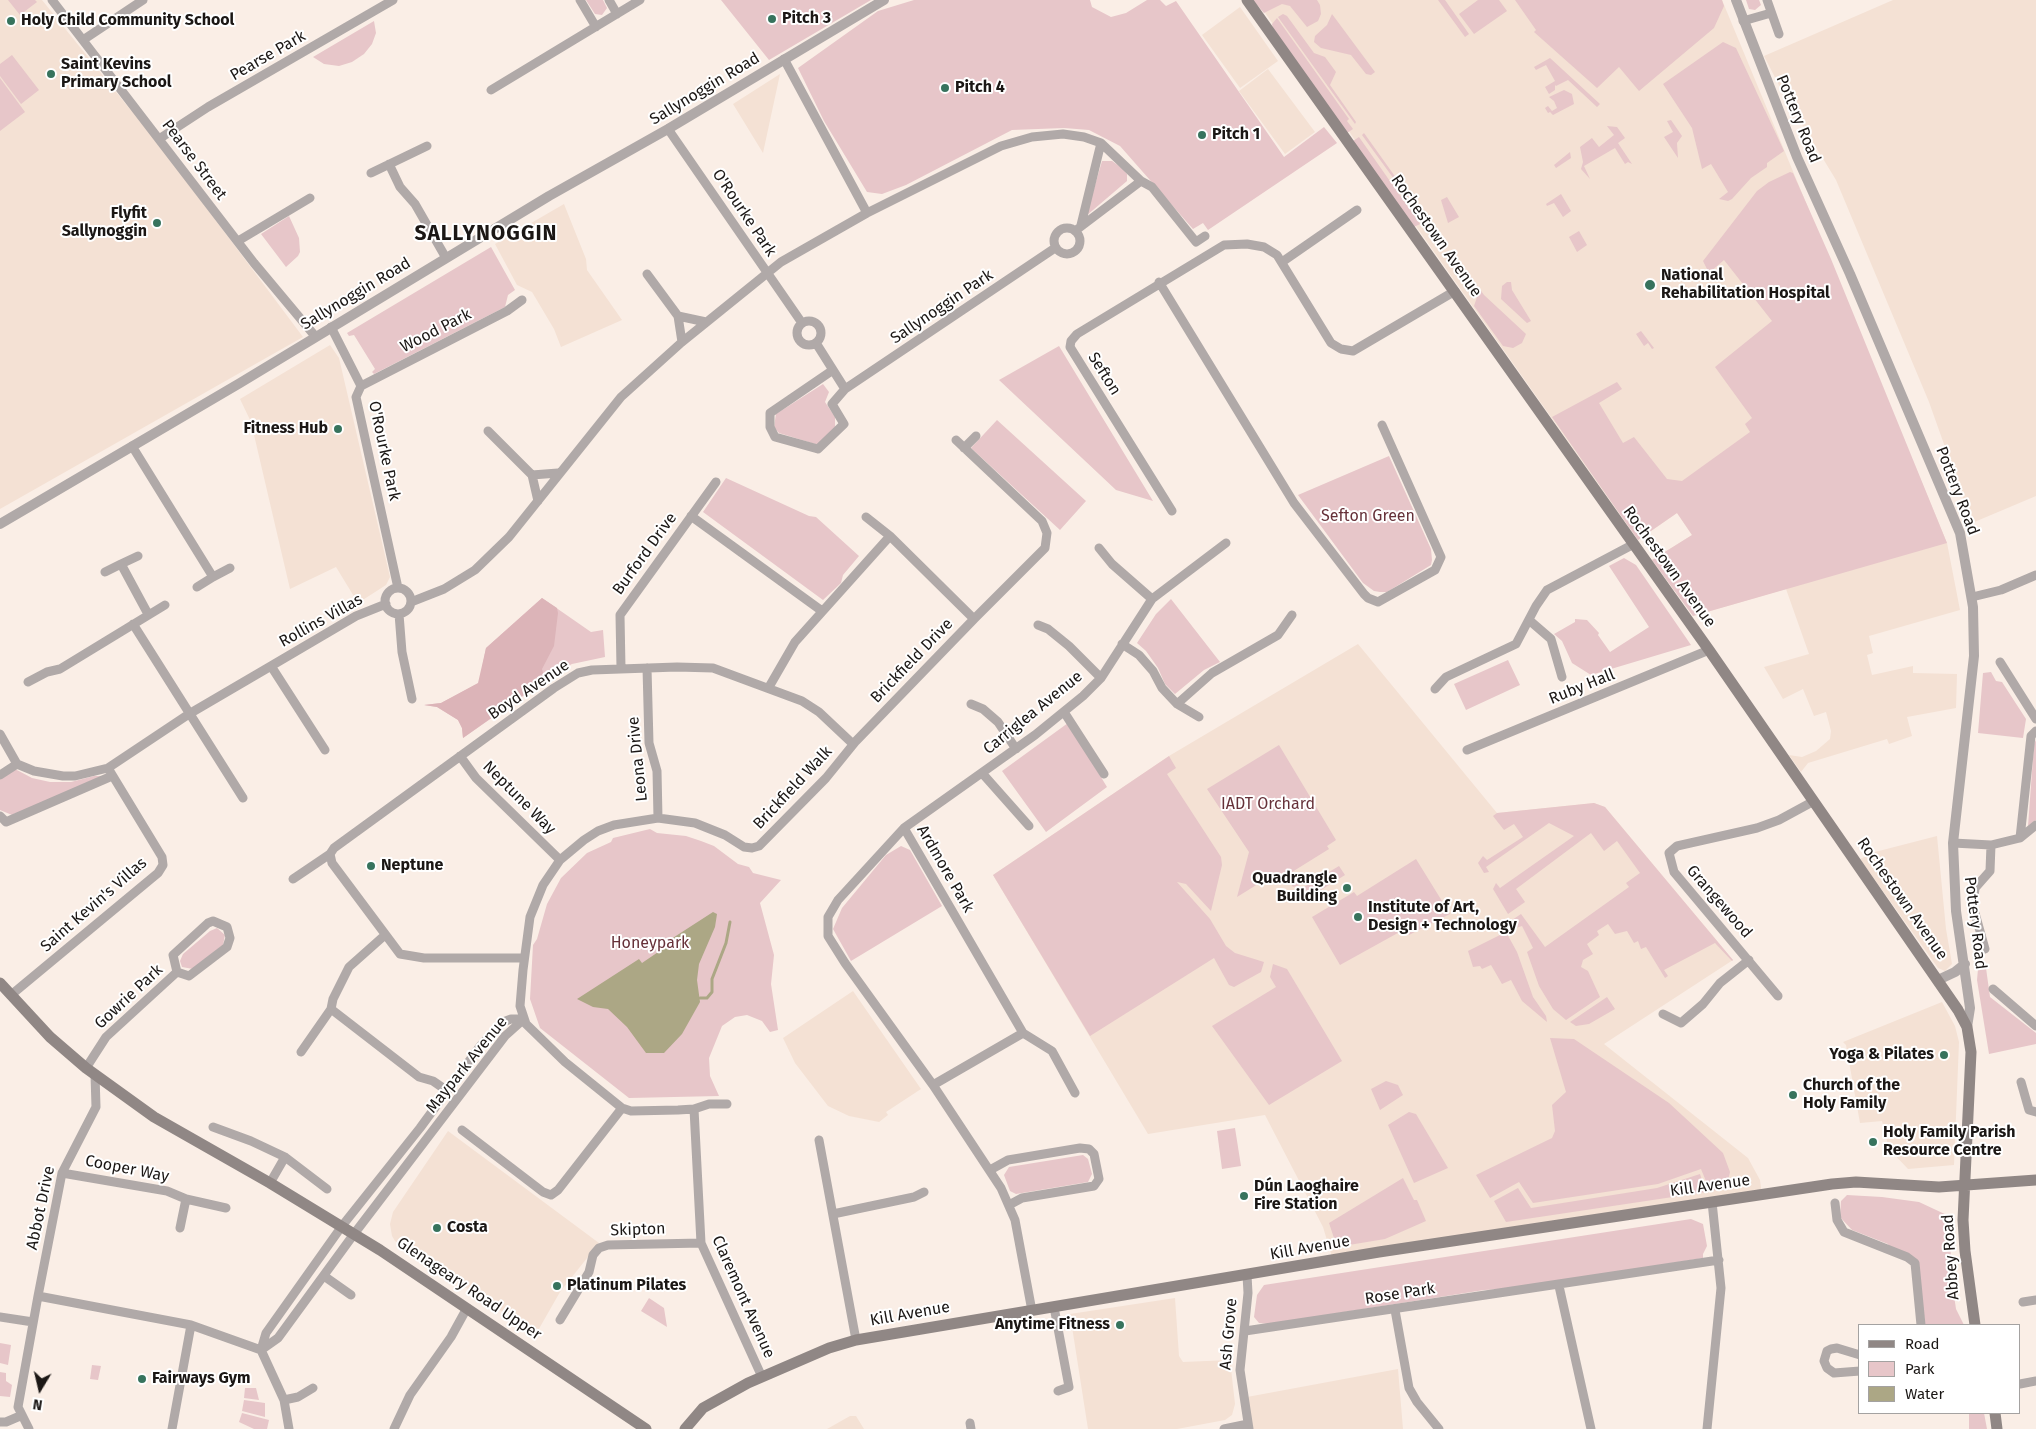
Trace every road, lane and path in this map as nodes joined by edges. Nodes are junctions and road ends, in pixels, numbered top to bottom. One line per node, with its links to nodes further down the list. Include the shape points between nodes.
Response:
1 (52, 0): 16 (street, Pearse Street)
2 (143, 0): 16 (street)
3 (393, 0): 20 (street, Pearse Park)
4 (580, 0): 14 (street)
5 (609, 0): 12 (street)
6 (640, 0): 12 (street)
7 (884, 0): 17 (street, Sallynoggin Road)
8 (1247, 0): 38 (main road, Rochestown Avenue)
9 (1736, 0): 13 (street, Pottery Road)
10 (1767, 0): 11 (street)
11 (1771, 13): 13 (street); 15 (street)
12 (617, 14): 14 (street)
13 (1743, 21): 76 (street, Pottery Road, via 1804,175 1951,509 1960,533)
14 (596, 27): 18 (street)
15 (1778, 34)
16 (82, 40): 20 (street, Pearse Street)
17 (784, 59): 19 (street, Sallynoggin Road); 28 (street)
18 (491, 90)
19 (668, 128): 33 (street, Sallynoggin Road); 36 (street, O'Rourke Park)
20 (159, 139): 31 (street, Pearse Street)
21 (1101, 143): 25 (street); 28 (street, via 1063,134 1032,137 1009,144); 29 (street)
22 (427, 146): 23 (street)
23 (389, 164): 24 (street); 33 (street, via 400,187 415,204)
24 (371, 173)
25 (1141, 181): 29 (street, Sallynoggin Park); 30 (street, via 1152,187 1196,242)
26 (310, 198): 31 (street)
27 (1357, 210): 34 (street)
28 (867, 212): 36 (street, via 780,262)
29 (1078, 228): 32 (street, Sallynoggin Park, via 1059,231 1054,238); 32 (street, via 1080,242 1076,250 1064,254)
30 (1205, 236)
31 (238, 241): 44 (street, Pearse Street)
32 (1055, 248): 49 (street, Sallynoggin Park)
33 (446, 258): 43 (street, Sallynoggin Road)
34 (1282, 262): 37 (street, Sefton, via 1277,254 1264,247 1224,245); 38 (street, Sefton, via 1331,344 1340,349 1353,351)
35 (647, 274): 40 (street)
36 (767, 275): 41 (street, O'Rourke Park); 42 (street)
37 (1159, 282): 50 (street, via 1294,503 1364,594 1374,602 1384,601 1435,570 1441,557); 60 (street, Sefton, via 1077,334 1070,347)
38 (1455, 291): 66 (main road, Rochestown Avenue)
39 (522, 300): 48 (street, Wood Park, via 507,311)
40 (678, 316): 41 (street); 45 (street)
41 (706, 322): 45 (street, O'Rourke Park)
42 (802, 323): 46 (street, via 812,322 819,326 821,333); 46 (street, via 798,330 799,339 808,345)
43 (331, 327): 44 (street, Sallynoggin Road); 48 (street, O'Rourke Park)
44 (315, 336): 54 (street, Sallynoggin Road)
45 (682, 342): 56 (street, O'Rourke Park, via 621,397)
46 (816, 342): 47 (street)
47 (833, 370): 49 (street); 49 (street, Sallynoggin Park, via 770,413 770,427 775,437 818,449 844,424 832,404)
48 (361, 386): 75 (street, O'Rourke Park, via 356,397)
49 (845, 389)
50 (1382, 425)
51 (488, 431): 57 (street)
52 (976, 436): 55 (street)
53 (956, 440): 55 (street)
54 (132, 446): 63 (street, Sallynoggin Road); 73 (street)
55 (964, 448): 85 (street, via 1042,521 1047,533 1045,548)
56 (558, 473): 57 (street); 59 (street, O'Rourke Park)
57 (532, 475): 59 (street)
58 (716, 482): 61 (street, Burford Drive)
59 (538, 501): 78 (street, O'Rourke Park, via 509,537 475,570 444,589)
60 (1172, 511)
61 (691, 516): 81 (street, Burford Drive); 93 (street, Burford Drive, via 620,615)
62 (866, 517): 64 (street, Brickfield Drive)
63 (0, 524)
64 (890, 536): 81 (street); 85 (street, Brickfield Drive)
65 (1226, 543): 77 (street, Carriglea Avenue)
66 (1632, 545): 86 (street, via 1547,590); 90 (main road, Rochestown Avenue)
67 (1099, 548): 77 (street, via 1112,564)
68 (138, 556): 69 (street)
69 (121, 564): 71 (street); 82 (street)
70 (230, 568): 73 (street)
71 (105, 572)
72 (2036, 574): 76 (street, via 2001,590)
73 (213, 577): 74 (street)
74 (197, 587)
75 (398, 588): 78 (street, via 406,590); 79 (street, via 390,591)
76 (1972, 597): 127 (street, Pottery Road, via 1974,656)
77 (1152, 599): 89 (street, Carriglea Avenue)
78 (411, 602): 83 (street, via 407,610)
79 (386, 604): 83 (street, via 390,611); 92 (street, Rollins Villas, via 356,616)
80 (165, 605): 82 (street)
81 (822, 611): 98 (street, via 795,642)
82 (148, 614): 87 (street)
83 (399, 614): 100 (street, via 402,652)
84 (1292, 615): 102 (street, via 1278,635 1212,673)
85 (974, 619): 109 (street, Brickfield Drive)
86 (1529, 620): 96 (street, via 1550,639); 99 (street, via 1516,644 1446,677)
87 (132, 624): 97 (street, via 60,669); 104 (street)
88 (1038, 625): 95 (street, via 1069,646)
89 (1122, 644): 95 (street, Carriglea Avenue); 102 (street, via 1139,655)
90 (1709, 650): 112 (street, Ruby Hall); 120 (main road, Rochestown Avenue)
91 (2000, 662): 106 (street)
92 (271, 666): 104 (street, Rollins Villas); 110 (street, Rollins Villas)
93 (621, 668): 94 (street, Boyd Avenue); 113 (street, Boyd Avenue, via 578,673)
94 (647, 668): 98 (street, Boyd Avenue, via 713,668); 122 (street, Leona Drive, via 649,742 657,771)
95 (1100, 678): 103 (street, Carriglea Avenue)
96 (1562, 678)
97 (28, 682)
98 (769, 687): 109 (street, Boyd Avenue, via 819,712)
99 (1435, 689)
100 (412, 700)
101 (971, 704): 111 (street, via 998,722)
102 (1177, 704): 105 (street)
103 (1064, 712): 111 (street, Carriglea Avenue); 117 (street)
104 (189, 714): 115 (street, Rollins Villas); 119 (street)
105 (1199, 717)
106 (2036, 719)
107 (2036, 731): 126 (street, via 2031,736)
108 (0, 734): 114 (street)
109 (853, 744): 122 (street, Brickfield Walk, via 826,778 759,846 744,847 695,823)
110 (325, 750)
111 (1016, 750): 116 (street, Carriglea Avenue)
112 (1466, 750)
113 (460, 756): 129 (street, Boyd Avenue); 130 (street, Neptune Way, via 476,778)
114 (17, 764): 115 (street, Rollins Villas, via 63,776); 118 (street)
115 (110, 772): 121 (street, via 6,822); 141 (street, Saint Kevin's Villas, via 162,857 162,865 158,873)
116 (982, 773): 124 (street); 125 (street, Carriglea Avenue)
117 (1104, 774)
118 (0, 775)
119 (243, 798)
120 (1814, 802): 135 (street, Grangewood, via 1779,820 1676,846 1670,853 1674,872); 138 (main road, Rochestown Avenue)
121 (0, 816)
122 (658, 818): 130 (street, via 631,821 598,831)
123 (2036, 825): 126 (street)
124 (1029, 826)
125 (904, 828): 148 (street, Ardmore Park); 152 (street, Ardmore Park, via 838,900 828,917 828,936)
126 (2020, 838): 128 (street)
127 (1954, 843): 128 (street); 136 (street, Pottery Road, via 1956,912)
128 (1991, 845): 133 (street, via 1990,871 1975,888 1973,906)
129 (330, 854): 131 (street, Boyd Avenue); 132 (street, via 332,863)
130 (560, 860): 134 (street, via 534,903)
131 (293, 879)
132 (384, 935): 134 (street, via 400,954 407,957); 143 (street, via 349,967)
133 (1985, 949)
134 (524, 958): 145 (street, via 520,1000)
135 (1749, 960): 142 (street, Grangewood); 144 (street, via 1720,983 1681,1023)
136 (1965, 964): 138 (street); 147 (street, Pottery Road, via 1970,1008)
137 (177, 972): 137 (street, Gowrie Park, via 189,976 227,947 230,938 227,928 217,922 208,923 173,956); 150 (street, Gowrie Park, via 106,1037)
138 (1938, 980): 147 (main road, Rochestown Avenue)
139 (0, 983): 141 (main road, Glenageary Road Upper)
140 (1993, 989): 146 (street)
141 (11, 995): 150 (main road, Glenageary Road Upper, via 50,1037)
142 (1778, 996)
143 (331, 1009): 149 (street); 153 (street, via 419,1078 433,1081)
144 (1663, 1014)
145 (524, 1019): 153 (street, Maypark Avenue, via 503,1022); 156 (street, via 538,1038); 162 (street, Maypark Avenue, via 505,1036)
146 (2036, 1026)
147 (1967, 1027): 169 (main road, Rochestown Avenue, via 1971,1059)
148 (1023, 1033): 152 (street); 154 (street, via 1052,1051)
149 (301, 1052)
150 (90, 1071): 166 (street, Abbot Drive, via 96,1107); 168 (main road, Glenageary Road Upper, via 154,1117)
151 (2021, 1082): 158 (street, via 2029,1110)
152 (933, 1085): 165 (street, Ardmore Park)
153 (446, 1090): 160 (street, Maypark Avenue)
154 (1075, 1093)
155 (727, 1104): 157 (street, via 709,1104)
156 (622, 1108): 157 (street); 161 (street, via 551,1195)
157 (694, 1109): 181 (street, Claremont Avenue)
158 (2036, 1112)
159 (213, 1127): 164 (street)
160 (420, 1128): 162 (street, Maypark Avenue); 178 (street, Maypark Avenue)
161 (462, 1130)
162 (430, 1135): 180 (street, Maypark Avenue)
163 (819, 1140): 177 (street)
164 (285, 1157): 168 (street); 170 (street)
165 (990, 1170): 175 (street, Ardmore Park); 175 (street, via 1008,1160 1080,1148 1089,1149 1094,1154 1099,1179 1094,1186 1022,1198)
166 (62, 1173): 172 (street, Cooper Way, via 167,1191); 187 (street, Abbot Drive)
167 (2036, 1180): 169 (main road, Kill Avenue)
168 (270, 1182): 178 (main road, Glenageary Road Upper)
169 (1964, 1186): 173 (main road, Kill Avenue, via 1856,1182); 198 (main road, Abbey Road, via 1964,1251)
170 (327, 1189)
171 (924, 1192): 177 (street, via 914,1197)
172 (186, 1199): 176 (street, Cooper Way); 179 (street, Cooper Way)
173 (1712, 1202): 182 (street); 183 (main road, Kill Avenue)
174 (1835, 1203): 197 (street, via 1837,1220 1844,1232 1915,1263)
175 (1009, 1205): 192 (street, Ardmore Park, via 1015,1220)
176 (226, 1208)
177 (833, 1214): 201 (street)
178 (342, 1226): 180 (main road, Glenageary Road Upper); 202 (street, Maypark Avenue, via 266,1333)
179 (180, 1228)
180 (354, 1234): 184 (street, Maypark Avenue); 191 (main road, Glenageary Road Upper)
181 (701, 1244): 195 (street, Skipton, via 608,1245 599,1248 593,1255 589,1272); 205 (street, Claremont Avenue)
182 (1719, 1260): 185 (street, Rose Park); 224 (street, via 1721,1288)
183 (1247, 1275): 190 (main road, Kill Avenue); 200 (street, Ash Grove)
184 (324, 1276): 186 (street); 202 (street, Maypark Avenue, via 278,1338)
185 (1559, 1286): 193 (street, Rose Park); 223 (street)
186 (351, 1294)
187 (38, 1296): 196 (street, Abbot Drive); 199 (street)
188 (2036, 1300): 189 (street)
189 (2023, 1302)
190 (1054, 1307): 192 (main road, Kill Avenue); 209 (street, via 1069,1387)
191 (468, 1308): 218 (street, via 410,1395); 219 (main road, Glenageary Road Upper)
192 (1032, 1310): 201 (main road, Kill Avenue)
193 (1395, 1310): 200 (street, Rose Park); 222 (street, via 1409,1388 1416,1402)
194 (0, 1316): 196 (street)
195 (560, 1320)
196 (34, 1322): 212 (street, Abbot Drive, via 18,1402)
197 (1921, 1324)
198 (1975, 1324)
199 (191, 1325): 202 (street); 216 (street)
200 (1245, 1331): 214 (street, Ash Grove, via 1240,1370)
201 (856, 1340): 205 (main road, Kill Avenue)
202 (261, 1350): 210 (street)
203 (1858, 1353): 204 (street, via 1831,1349 1824,1361 1834,1372)
204 (1858, 1371)
205 (762, 1377): 220 (main road, Kill Avenue, via 710,1404)
206 (2036, 1380): 207 (street)
207 (2021, 1384)
208 (313, 1388): 210 (street, via 298,1397)
209 (1058, 1390)
210 (284, 1400): 217 (street)
211 (1995, 1414): 225 (main road)
212 (20, 1416): 213 (street); 215 (street)
213 (0, 1422)
214 (1249, 1426): 221 (street, Ash Grove)
215 (29, 1429)
216 (172, 1429)
217 (290, 1429)
218 (394, 1429)
219 (646, 1429)
220 (685, 1429)
221 (1224, 1429)
222 (1439, 1429)
223 (1591, 1429)
224 (1707, 1429)
225 (1997, 1429)

